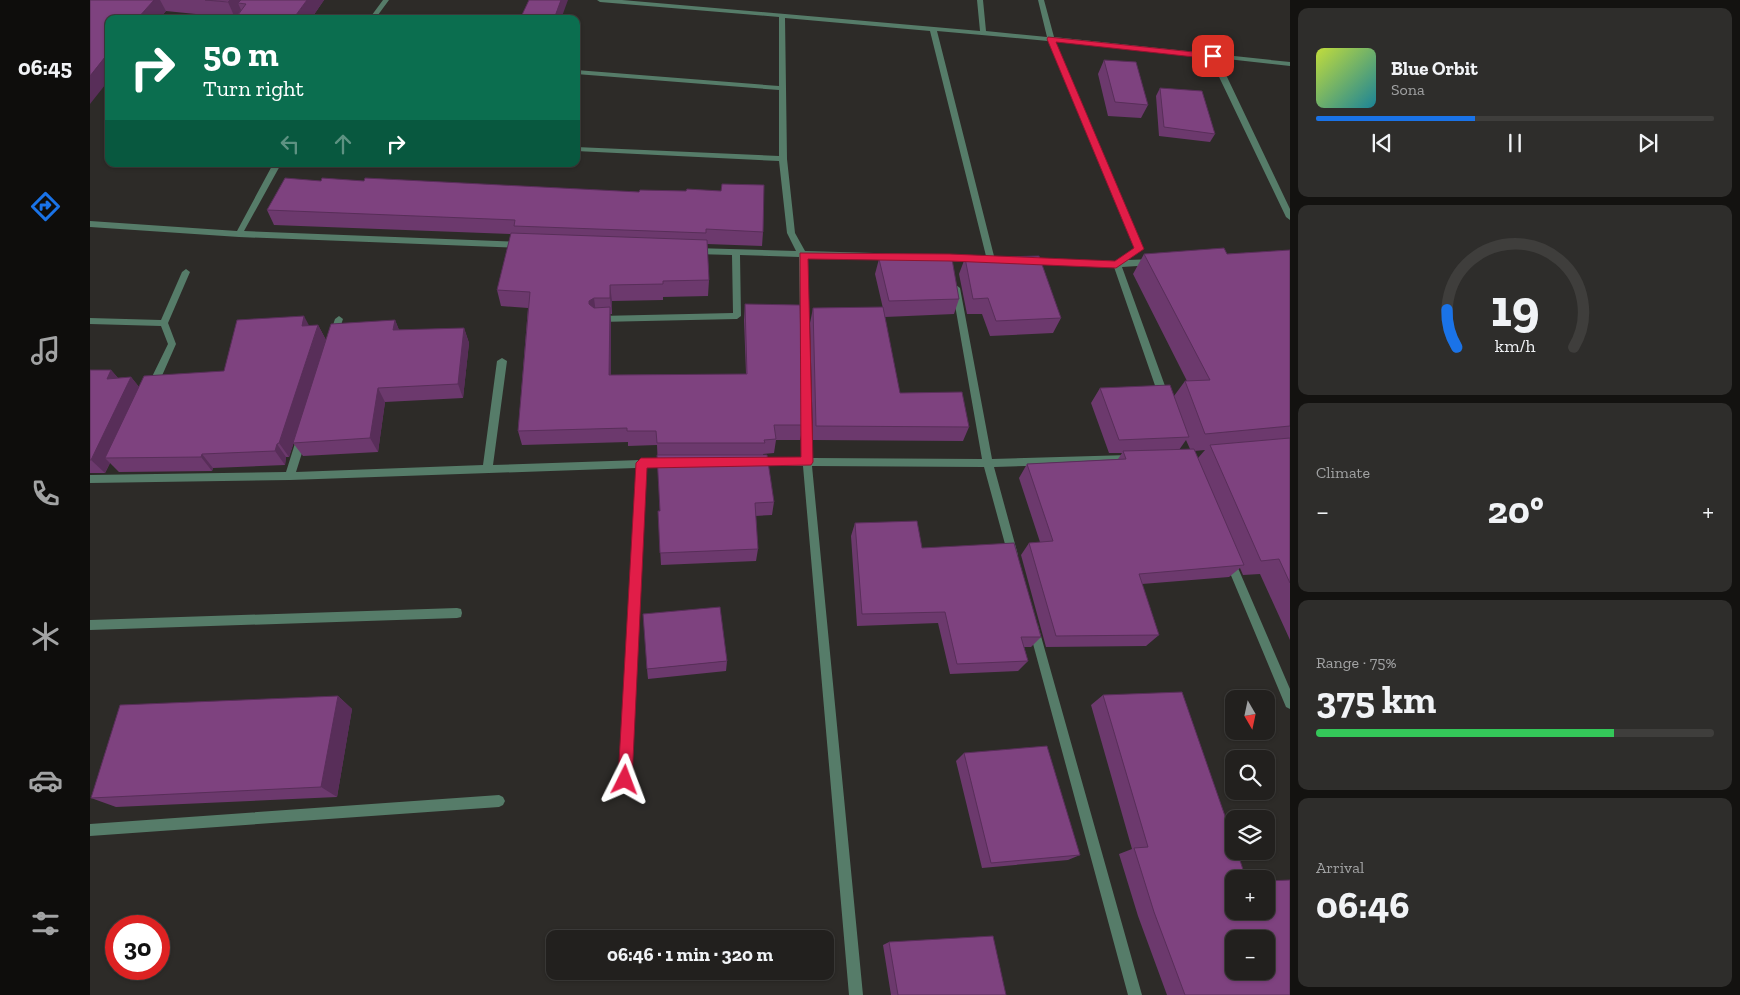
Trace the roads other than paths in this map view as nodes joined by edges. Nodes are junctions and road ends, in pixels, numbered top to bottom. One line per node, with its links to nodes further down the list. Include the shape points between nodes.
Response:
1 (386, 0): 5 (street)
2 (600, 0): 6 (street)
3 (980, 0): 8 (street)
4 (1041, 0): 9 (street)
5 (375, 15)
6 (782, 17): 7 (street); 13 (street)
7 (933, 29): 8 (street); 24 (street)
8 (983, 33): 9 (street)
9 (1051, 39): 10 (street); 28 (street, via 1139,249)
10 (1213, 56): 11 (street); 17 (street)
11 (1290, 64)
12 (580, 72): 13 (street)
13 (783, 88): 15 (street)
14 (580, 150): 15 (street)
15 (783, 159): 23 (street, via 791,233)
16 (275, 167): 19 (street)
17 (1290, 217)
18 (90, 224): 19 (street)
19 (239, 234): 20 (street)
20 (528, 245)
21 (687, 251): 22 (street)
22 (736, 253): 23 (street); 32 (street, via 737,316)
23 (803, 256): 29 (street); 42 (street)
24 (991, 260): 25 (street); 29 (street)
25 (1000, 260)
26 (1020, 261): 28 (street)
27 (1165, 262): 28 (street)
28 (1116, 264): 38 (street)
29 (952, 268): 45 (street)
30 (186, 272): 34 (street)
31 (339, 319): 35 (street)
32 (596, 319)
33 (90, 321): 34 (street)
34 (164, 323): 37 (street, via 172,344)
35 (330, 347)
36 (502, 361): 46 (street)
37 (147, 398)
38 (1169, 411)
39 (304, 430): 47 (street)
40 (1136, 458): 45 (street)
41 (739, 462): 42 (street)
42 (807, 462): 45 (street); 58 (street)
43 (641, 463): 44 (street); 46 (street); 55 (street)
44 (680, 463)
45 (988, 463): 50 (street)
46 (488, 470): 47 (street)
47 (290, 476): 48 (street, via 111,474)
48 (90, 479)
49 (1227, 555): 54 (street)
50 (1016, 568)
51 (457, 613): 53 (street)
52 (1030, 615): 59 (street)
53 (90, 625)
54 (1290, 703)
55 (625, 780)
56 (499, 801): 57 (street)
57 (90, 830)
58 (856, 995)
59 (1135, 995)

